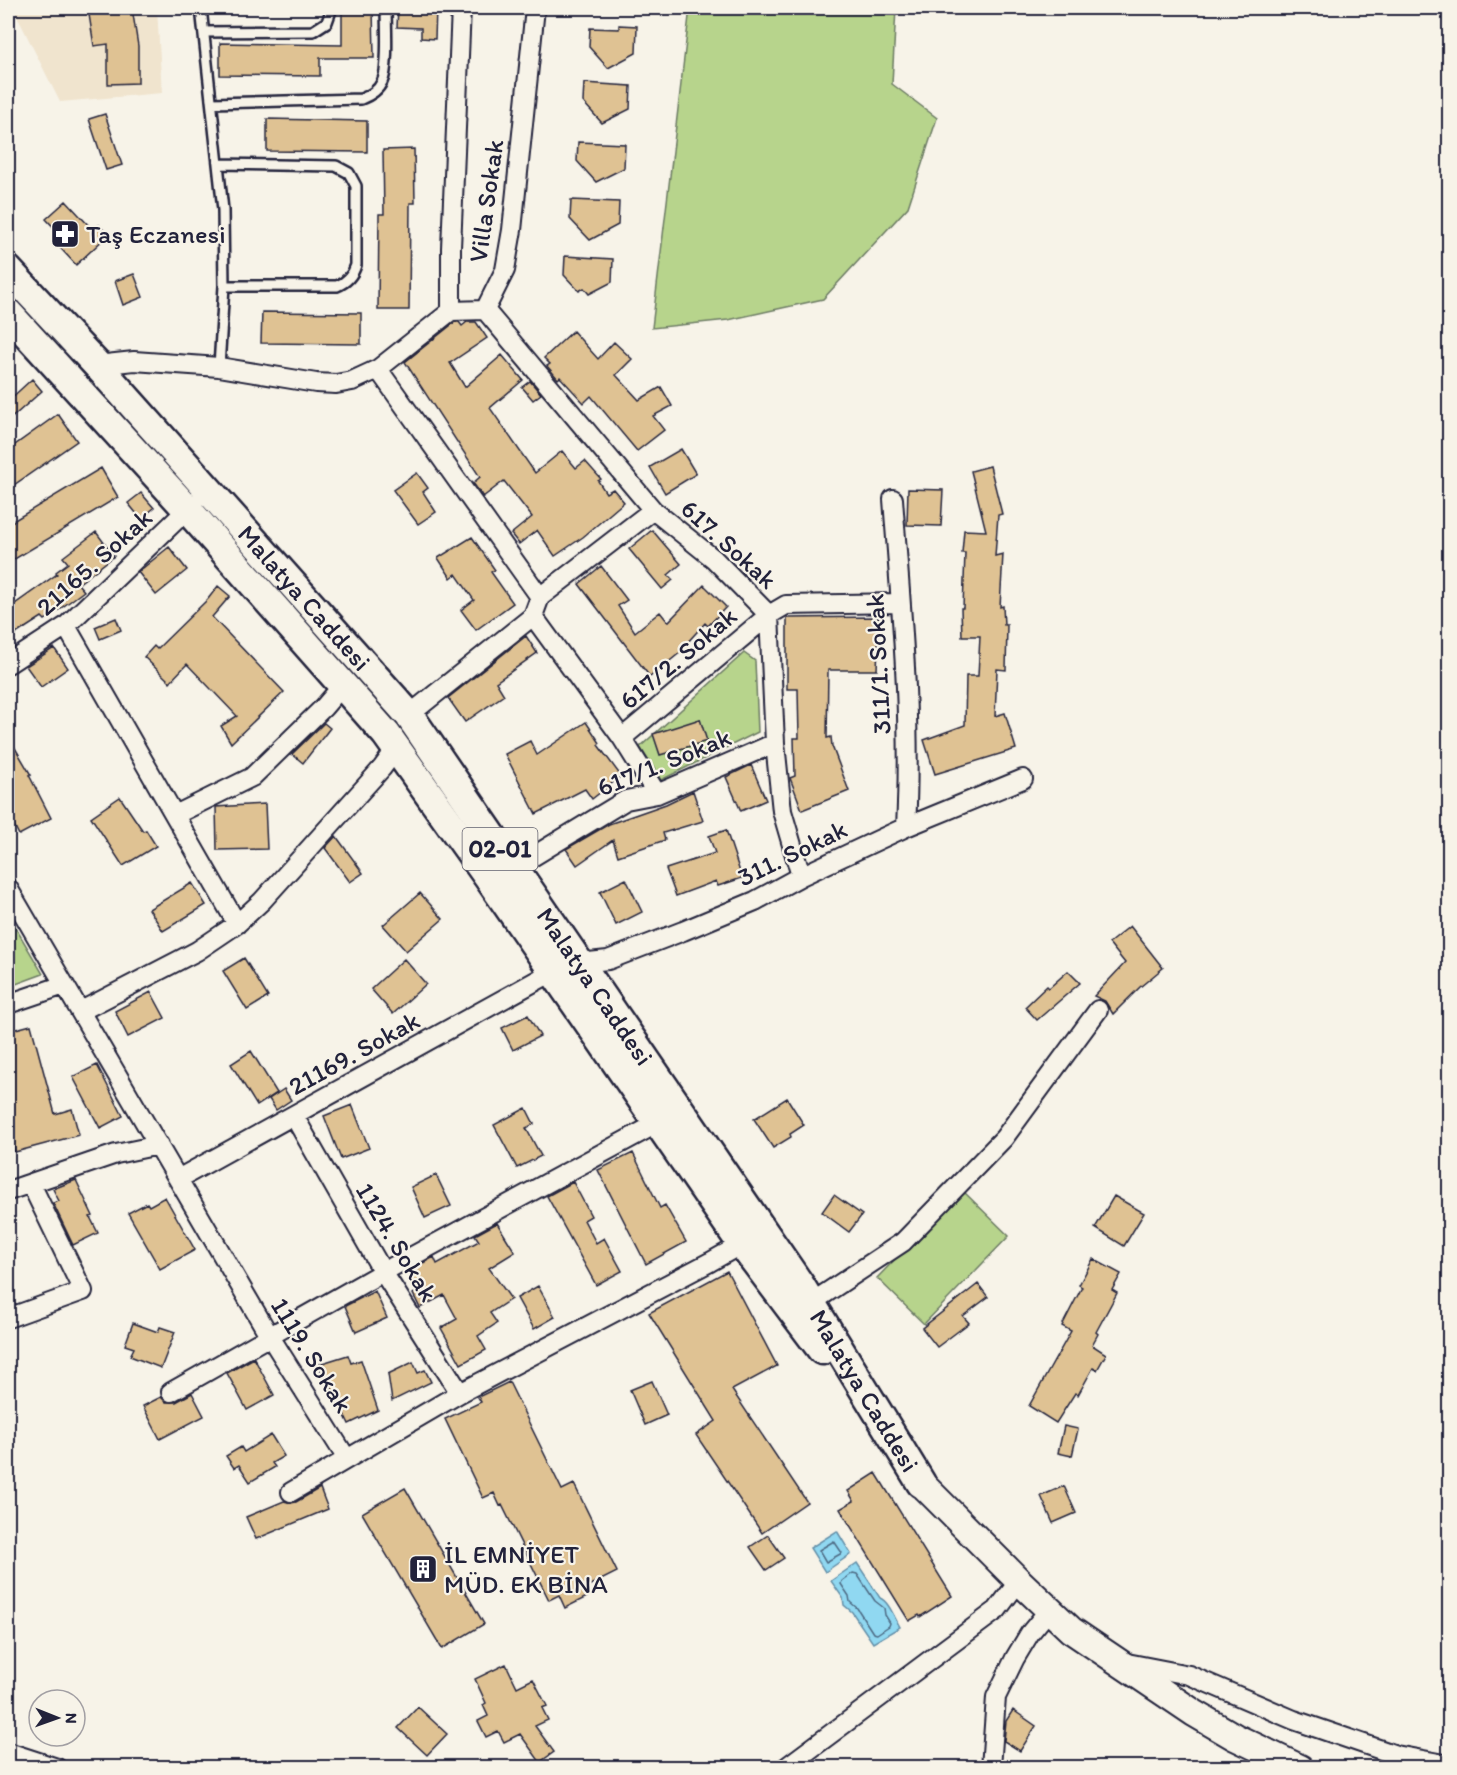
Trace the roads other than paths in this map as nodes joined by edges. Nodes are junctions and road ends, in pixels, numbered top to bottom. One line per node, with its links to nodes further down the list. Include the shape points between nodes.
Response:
1 (201, 8): 6 (lane)
2 (332, 8): 6 (lane, via 327,22 313,31)
3 (386, 8): 7 (lane, via 383,81 367,97)
4 (461, 8): 12 (street)
5 (535, 8): 11 (street, Villa Sokak, via 512,230 505,270)
6 (204, 32): 7 (lane)
7 (212, 103): 8 (lane)
8 (219, 164): 10 (lane); 10 (lane, via 336,166 350,173 356,186 356,265 343,284)
9 (8, 270): 14 (main road, Malatya Caddesi / 02-01)
10 (224, 286): 15 (lane)
11 (485, 310): 12 (street); 20 (street, 617. Sokak)
12 (451, 311): 16 (street)
13 (8, 313): 19 (main road, Malatya Caddesi)
14 (96, 366): 15 (street, via 134,361); 17 (main road, Malatya Caddesi / 02-01)
15 (219, 367): 16 (street, via 336,384)
16 (378, 369): 21 (street)
17 (206, 489): 19 (street, 21165. Sokak); 28 (main road, Malatya Caddesi / 02-01)
18 (893, 499): 22 (street, 311/1. Sokak)
19 (188, 510): 25 (street, 21165. Sokak); 27 (main road, Malatya Caddesi)
20 (653, 510): 21 (street); 24 (street, 617. Sokak, via 714,559)
21 (540, 597): 23 (street)
22 (900, 603): 24 (street, 617/2. Sokak, via 786,605); 35 (street, 311/1. Sokak, via 909,771)
23 (533, 615): 28 (street); 29 (street)
24 (769, 615): 29 (street, 617/2. Sokak); 30 (street, 617. Sokak)
25 (66, 626): 26 (street, 21165. Sokak); 34 (street)
26 (8, 664)
27 (342, 686): 31 (main road, Malatya Caddesi); 34 (street, via 252,777)
28 (409, 715): 36 (main road, Malatya Caddesi / 02-01)
29 (622, 738): 33 (street, 617/2. Sokak)
30 (775, 743): 33 (street, 617/1. Sokak); 37 (street, 617. Sokak, via 782,811)
31 (396, 749): 39 (street, via 262,901); 40 (main road, Malatya Caddesi)
32 (1023, 779): 35 (street, 311. Sokak)
33 (657, 794): 36 (street, 617/1. Sokak, via 626,800)
34 (175, 815): 39 (street)
35 (906, 827): 37 (street, 311. Sokak)
36 (514, 868): 40 (main road, Malatya Caddesi / 02-01)
37 (801, 876): 40 (street, 311. Sokak, via 755,901 608,960)
38 (10, 899): 41 (street, 1119. Sokak)
39 (237, 924): 44 (street, via 197,951)
40 (567, 967): 45 (street, 21169. Sokak); 46 (main road, Malatya Caddesi); 53 (main road, Malatya Caddesi / 02-01)
41 (64, 985): 42 (street); 44 (street, 1119. Sokak)
42 (8, 1004)
43 (1098, 1010): 53 (street, via 1004,1138 903,1242)
44 (81, 1011): 47 (street, 1119. Sokak)
45 (294, 1116): 48 (street, 21169. Sokak); 52 (street, 1124. Sokak)
46 (658, 1123): 51 (main road, Malatya Caddesi); 52 (street)
47 (159, 1145): 48 (street, 1119. Sokak); 49 (street, via 116,1154)
48 (178, 1179): 55 (street, 1119. Sokak)
49 (31, 1184): 50 (street); 54 (street, via 83,1291)
50 (8, 1191)
51 (742, 1244): 57 (street); 59 (main road, Malatya Caddesi)
52 (383, 1272): 55 (street); 57 (street, 1124. Sokak)
53 (811, 1303): 59 (main road, Malatya Caddesi / 02-01)
54 (8, 1318)
55 (269, 1335): 56 (street); 58 (street, 1119. Sokak)
56 (171, 1392)
57 (460, 1393): 58 (street)
58 (347, 1459): 60 (street)
59 (921, 1483): 61 (main road, 02-01)
60 (291, 1492)
61 (1019, 1581): 62 (main road, 02-01); 67 (street, via 997,1610)
62 (1050, 1610): 63 (main road, 02-01); 68 (street, via 1025,1641 996,1697)
63 (1114, 1660): 65 (street, via 1189,1675 1294,1720 1396,1755); 69 (main road, 02-01, via 1235,1737)
64 (8, 1752): 66 (street)
65 (1449, 1765)
66 (57, 1767)
67 (785, 1767)
68 (991, 1767)
69 (1300, 1767)

